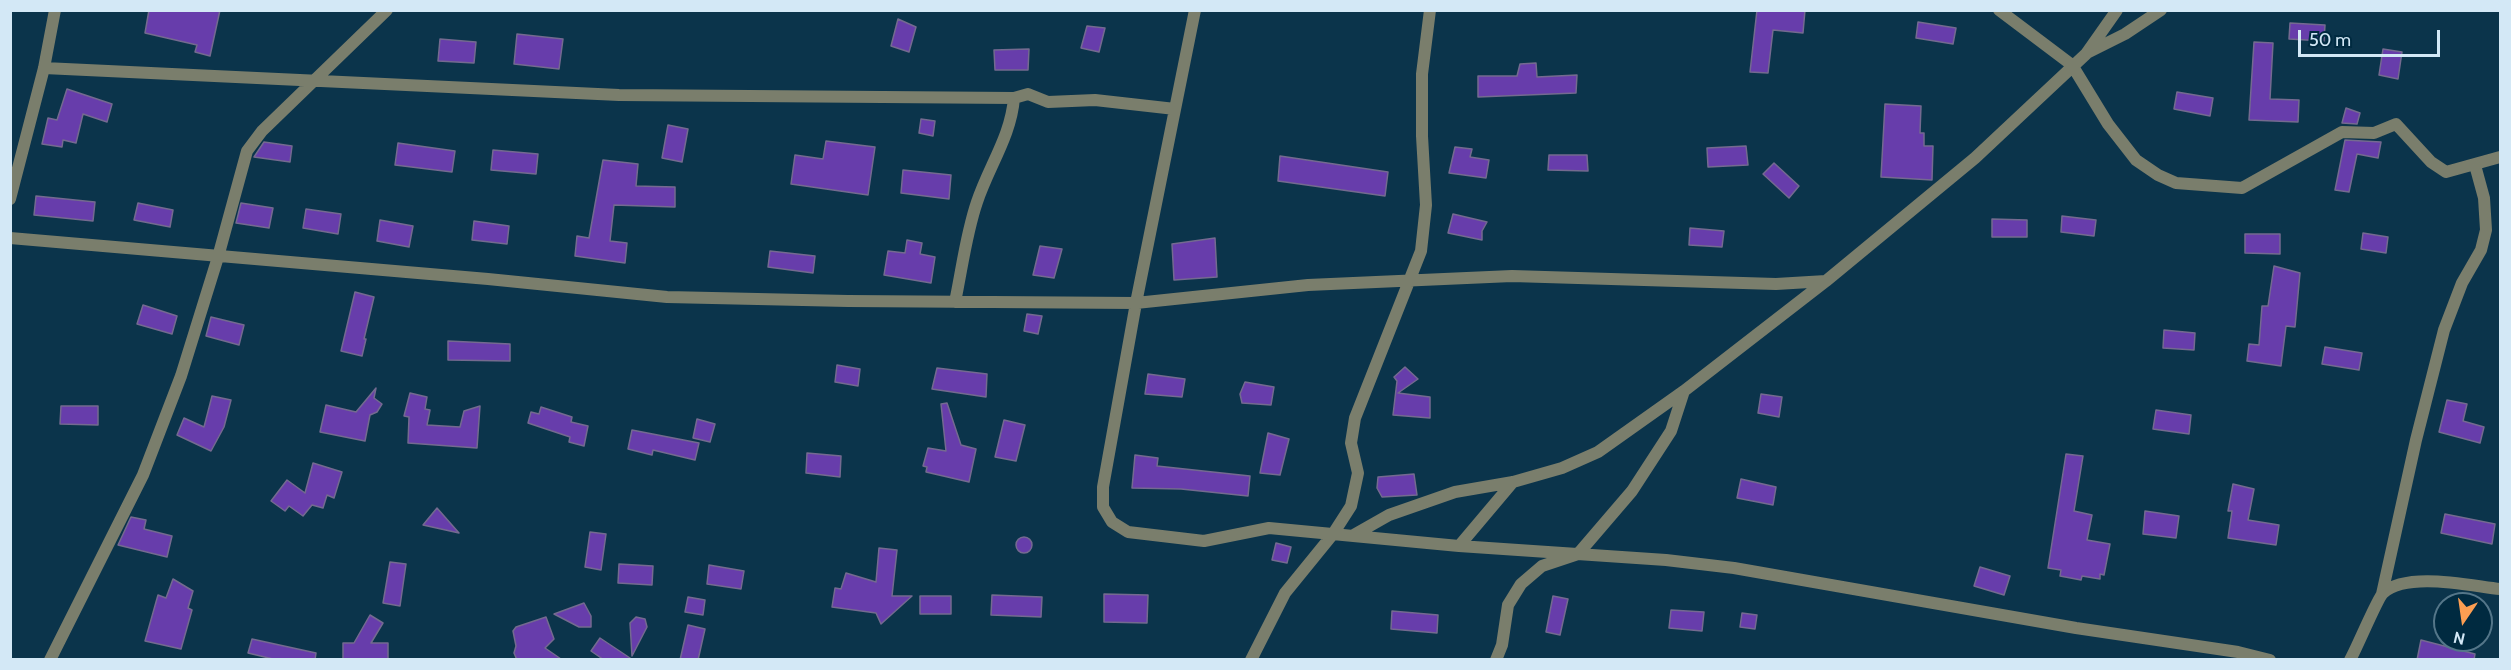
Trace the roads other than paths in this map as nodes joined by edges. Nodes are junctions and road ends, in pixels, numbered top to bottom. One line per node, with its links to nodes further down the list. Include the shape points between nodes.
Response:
1 (56, 10): 10 (street)
2 (387, 10): 11 (street)
3 (1195, 10): 13 (street)
4 (1430, 10): 19 (street, via 1422,74 1426,205 1421,251)
5 (1999, 10): 9 (street)
6 (2117, 10): 8 (street)
7 (2162, 10): 8 (street)
8 (2086, 54): 9 (street)
9 (2072, 65): 15 (street, via 2108,124 2136,160 2176,183 2242,188 2342,132 2374,133 2396,124 2431,162 2446,172); 20 (street, via 1975,158)
10 (44, 68): 11 (street); 16 (street)
11 (316, 81): 12 (street, via 619,95); 18 (street, via 262,131 247,151)
12 (1014, 98): 13 (street, via 1028,94 1048,102 1095,100); 21 (street, via 1002,148 976,204)
13 (1175, 109): 22 (street)
14 (2500, 157): 15 (street)
15 (2475, 165): 30 (street, via 2484,198 2486,230 2481,250 2462,282 2444,330)
16 (10, 199)
17 (10, 238): 18 (street)
18 (219, 257): 21 (street, via 667,297); 31 (street, via 181,376 143,475)
19 (1412, 279): 20 (street, via 1512,276 1776,284); 22 (street, via 1308,285); 25 (street, via 1355,418 1351,443 1358,474 1351,506)
20 (1826, 281): 23 (street)
21 (955, 302): 22 (street)
22 (1136, 303): 25 (street, via 1103,487 1103,507 1112,522 1128,532 1204,541 1269,528)
23 (1684, 391): 24 (street, via 1598,452 1562,468); 28 (street, via 1671,430 1632,490)
24 (1513, 482): 26 (street, via 1455,492 1389,515); 27 (street)
25 (1333, 534): 26 (street); 32 (street, via 1285,593)
26 (1352, 536): 27 (street)
27 (1459, 546): 28 (street)
28 (1578, 554): 33 (street, via 1542,566 1521,584 1508,605); 34 (street, via 1734,568 2076,628 2238,651)
29 (2500, 589): 30 (street, via 2414,582 2400,584)
30 (2382, 594): 35 (street)
31 (50, 660)
32 (1251, 660)
33 (1496, 660)
34 (2270, 660)
35 (2350, 660)

